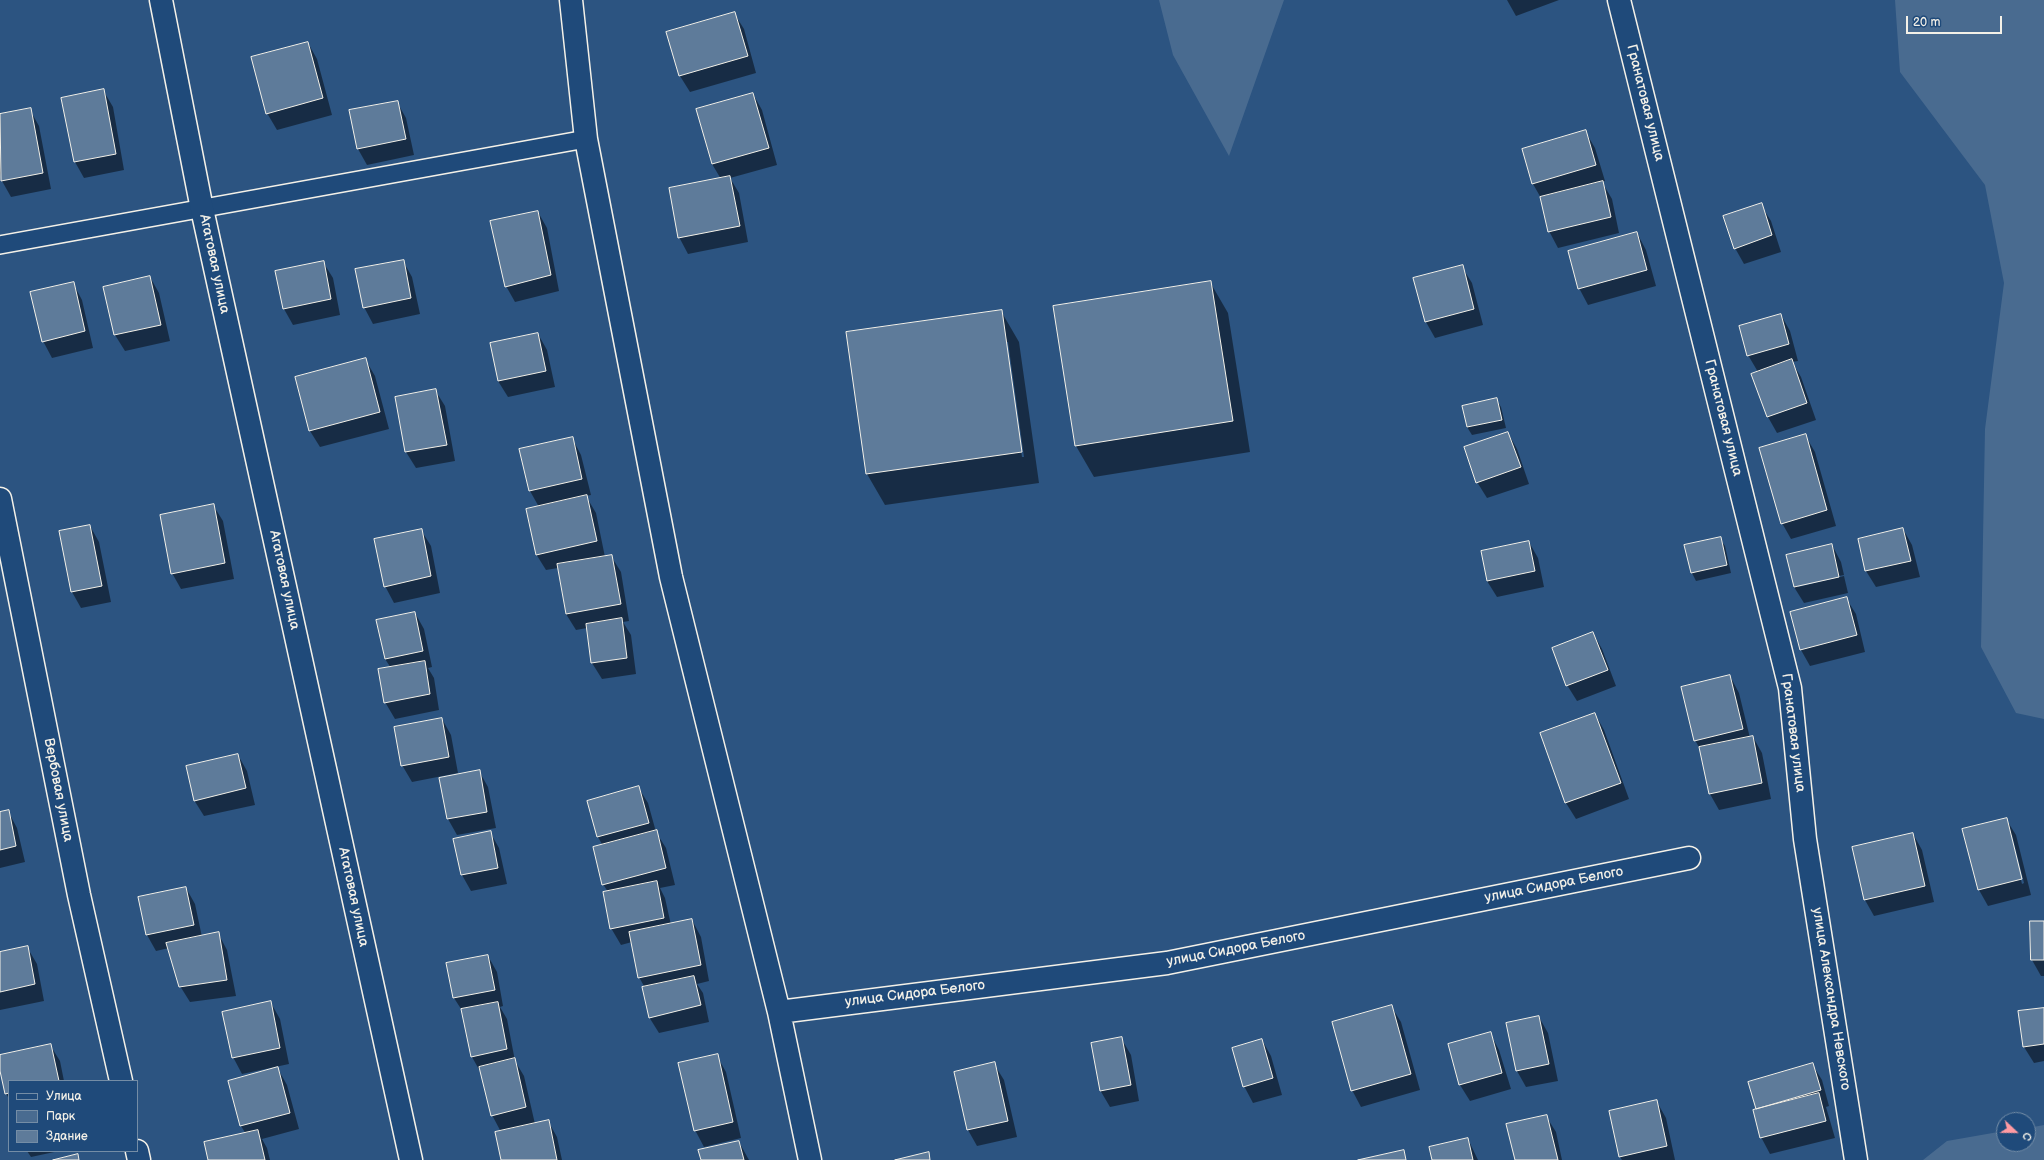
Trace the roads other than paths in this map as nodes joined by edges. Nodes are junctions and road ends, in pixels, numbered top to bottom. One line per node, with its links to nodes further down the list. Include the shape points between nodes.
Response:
1 (161, 0): 5 (street, Агатовая улица)
2 (571, 0): 4 (street)
3 (1619, 0): 8 (street, Гранатовая улица, via 1790,688)
4 (586, 139): 5 (lane); 10 (street, via 672,577)
5 (202, 210): 6 (lane); 12 (street, Агатовая улица)
6 (0, 245)
7 (0, 499): 11 (street, Вербовая улица, via 79,895)
8 (1805, 839): 14 (street, улица Александра Невского)
9 (1689, 858): 10 (street, улица Сидора Белого, via 1167,963)
10 (779, 1012): 13 (street)
11 (121, 1080)
12 (411, 1160)
13 (810, 1160)
14 (1855, 1160)

